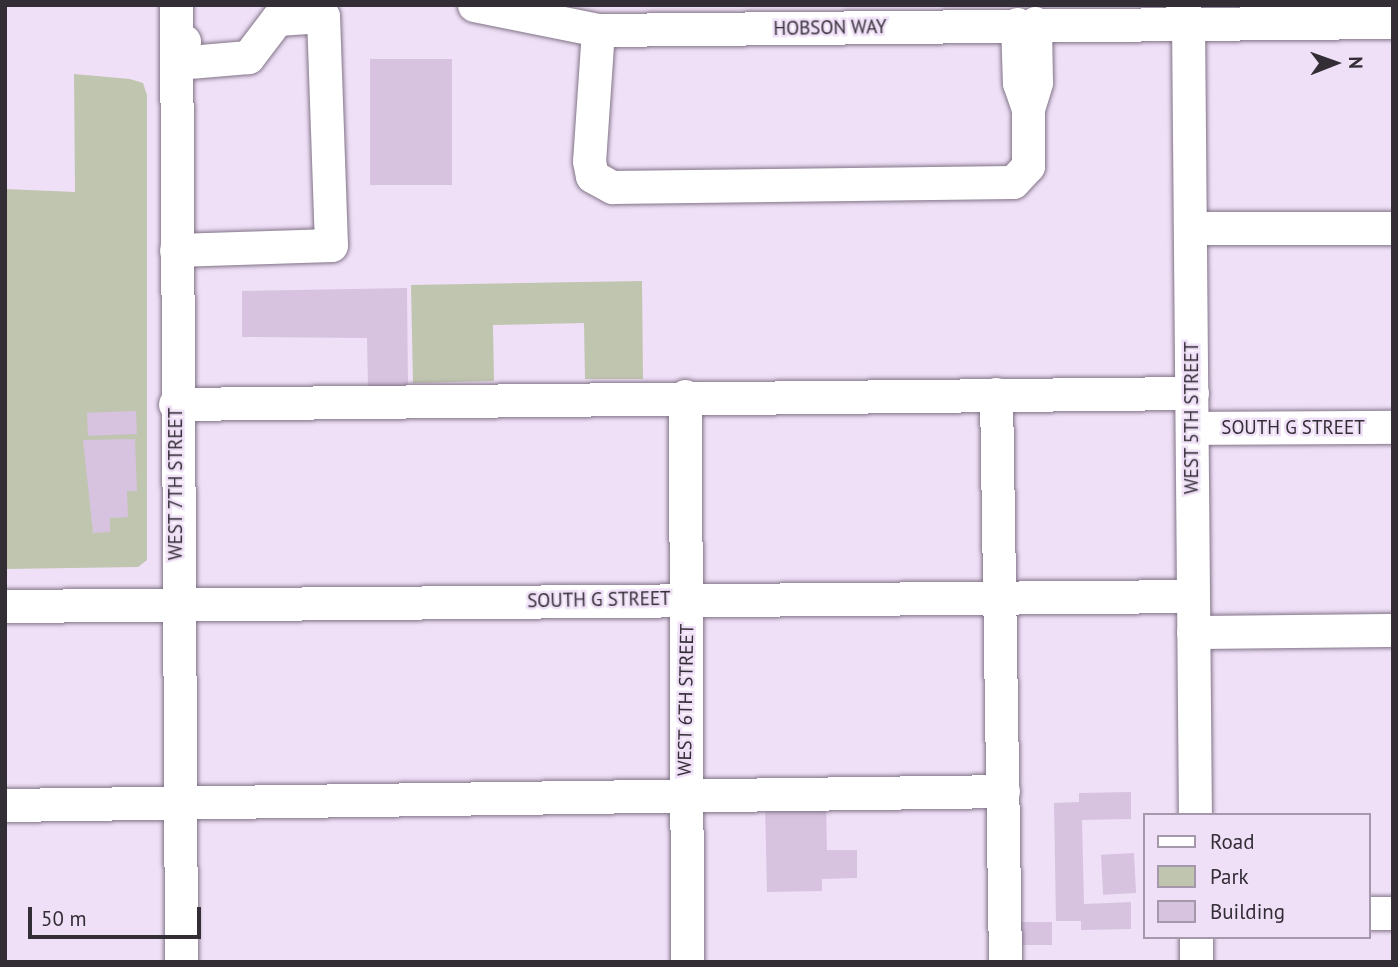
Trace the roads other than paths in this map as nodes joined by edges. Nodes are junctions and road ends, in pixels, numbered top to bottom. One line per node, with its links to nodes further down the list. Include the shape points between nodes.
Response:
1 (176, 5): 11 (street, WEST 7TH STREET)
2 (196, 5): 11 (street)
3 (474, 5): 9 (street, HOBSON WAY)
4 (1189, 10): 5 (street, HOBSON WAY); 10 (street, HOBSON WAY); 12 (street, WEST 5TH STREET)
5 (1296, 13): 8 (street, HOBSON WAY)
6 (971, 15): 7 (street, HOBSON WAY); 10 (street, HOBSON WAY)
7 (902, 16): 9 (street, HOBSON WAY)
8 (1393, 22)
9 (607, 23): 10 (street, via 588,107 592,176 612,187 1003,184 1023,176 1028,166 1028,109 1036,82)
10 (1026, 23)
11 (177, 63): 14 (street, WEST 7TH STREET); 14 (street, via 248,57 277,19 323,16 331,244)
12 (1191, 228): 13 (street); 15 (street, WEST 5TH STREET)
13 (1393, 228)
14 (176, 250): 18 (street, WEST 7TH STREET)
15 (1192, 393): 16 (street); 20 (street, WEST 5TH STREET)
16 (996, 394): 17 (street); 23 (street)
17 (685, 396): 18 (street); 22 (street, WEST 6TH STREET)
18 (176, 404): 24 (street, WEST 7TH STREET)
19 (1393, 427): 20 (street, SOUTH G STREET)
20 (1193, 428): 21 (street, WEST 5TH STREET)
21 (1193, 596): 23 (street, SOUTH G STREET); 27 (street, WEST 5TH STREET)
22 (687, 599): 23 (street, SOUTH G STREET); 24 (street, SOUTH G STREET); 29 (street, WEST 6TH STREET)
23 (1001, 599): 28 (street)
24 (176, 605): 25 (street, SOUTH G STREET); 30 (street, WEST 7TH STREET)
25 (5, 606)
26 (1393, 630): 27 (street)
27 (1193, 632): 32 (street, WEST 5TH STREET)
28 (1003, 792): 29 (street); 38 (street)
29 (685, 799): 30 (street); 37 (street, WEST 6TH STREET)
30 (179, 804): 31 (street); 36 (street, WEST 7TH STREET)
31 (5, 805)
32 (1195, 813)
33 (1370, 913): 34 (street)
34 (1393, 913)
35 (1196, 939): 39 (street)
36 (181, 962)
37 (687, 962)
38 (1004, 962)
39 (1196, 962)

